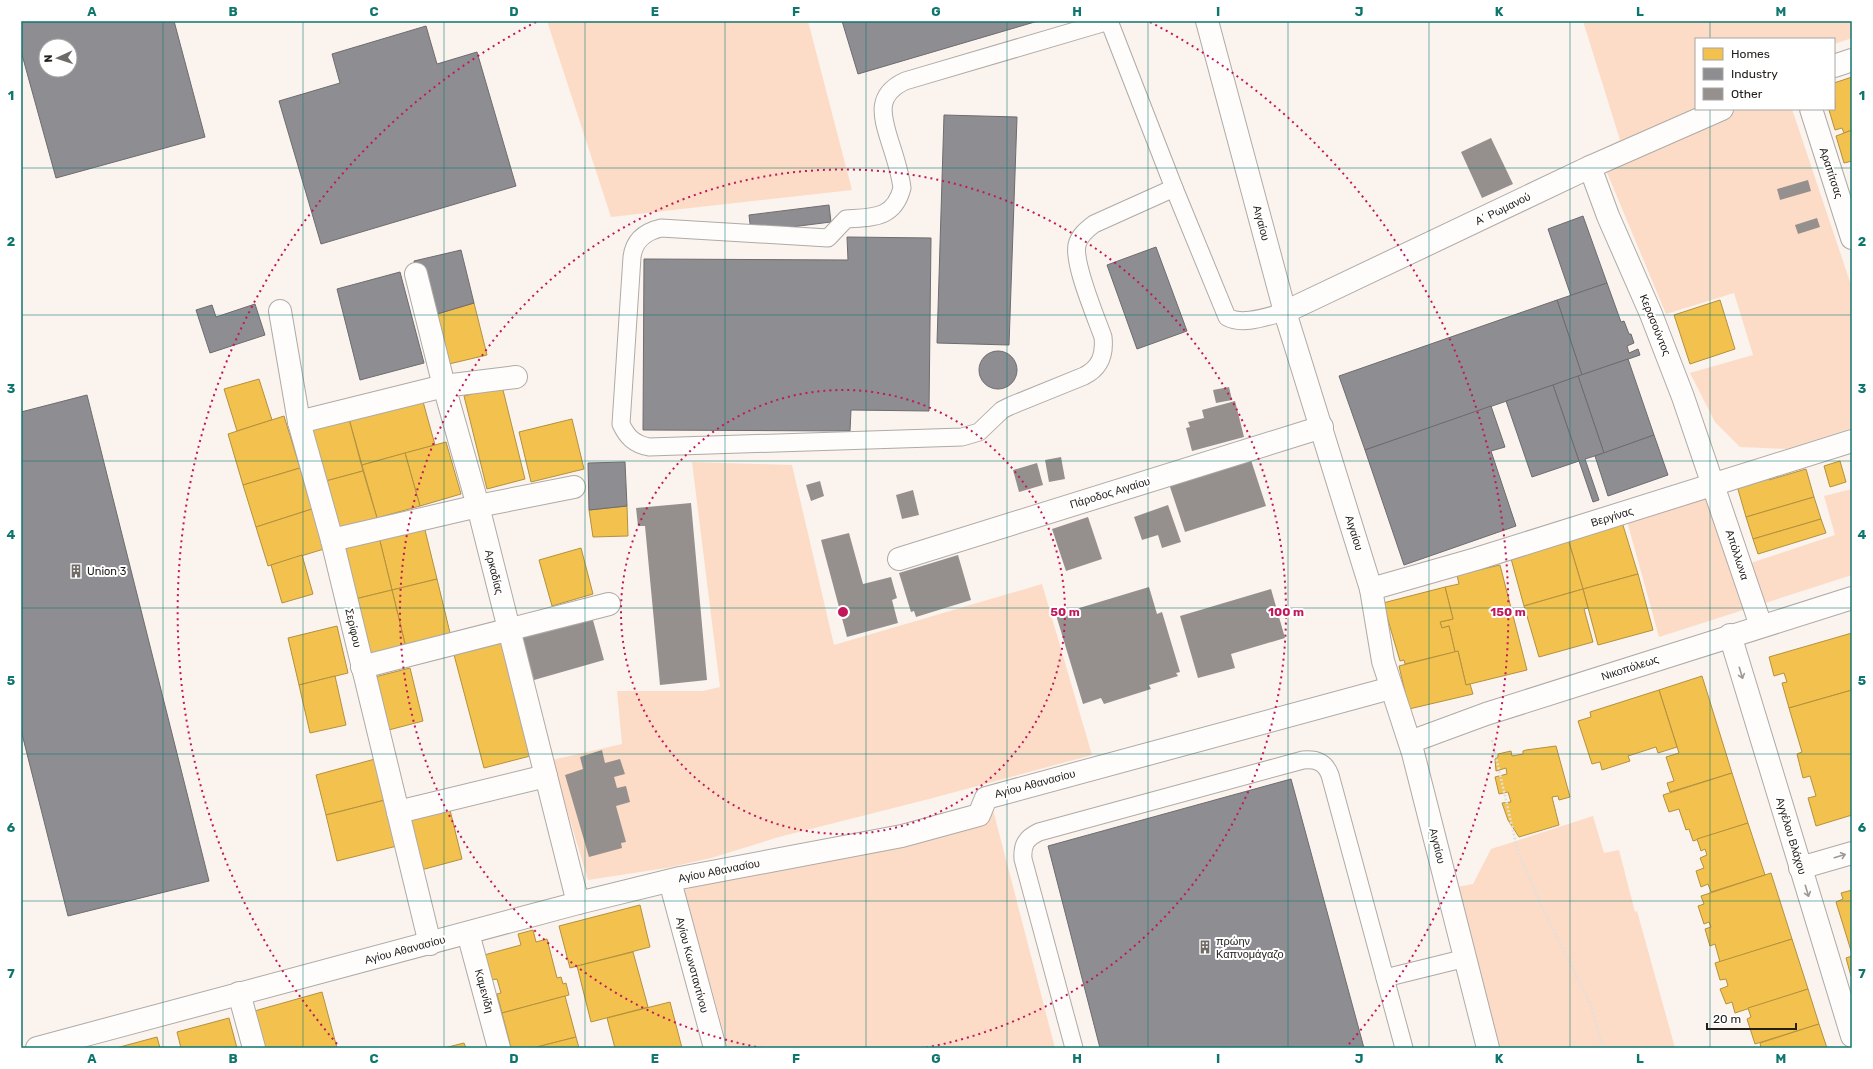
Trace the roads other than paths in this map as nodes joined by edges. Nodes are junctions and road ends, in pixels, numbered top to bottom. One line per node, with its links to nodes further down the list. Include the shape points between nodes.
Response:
1 (1109, 21): 8 (lane); 8 (lane, via 905,81 889,92 882,111 902,188 893,208 884,214 846,219 828,238 661,228 644,235 633,249 632,257 621,424 632,441 649,448 974,435 1006,407 1084,376 1099,365 1103,356 1103,337 1077,262 1077,244 1094,224)
2 (1207, 21): 12 (street, Αιγαίου)
3 (1852, 60): 4 (street)
4 (1835, 66)
5 (1720, 110): 7 (street, Α΄ Ρωμανού)
6 (1811, 110): 9 (street, Αραπίτσας)
7 (1590, 167): 12 (street, Α΄ Ρωμανού); 18 (street, Κερασούντος, via 1608,216 1651,314)
8 (1174, 188): 12 (lane, via 1227,317 1238,321)
9 (1852, 238)
10 (416, 274): 14 (street, Αρκαδίας)
11 (280, 311): 15 (street, Σερίφου)
12 (1285, 312): 16 (street, Αιγαίου)
13 (516, 377): 14 (street)
14 (444, 386): 15 (street); 20 (street, Αρκαδίας)
15 (299, 422): 21 (street, Σερίφου)
16 (1322, 427): 22 (street, Πάροδος Αιγαίου); 23 (street, Αιγαίου)
17 (1852, 441): 18 (street, Βεργίνας)
18 (1714, 485): 23 (street, Βεργίνας); 26 (street, Απόλλωνα)
19 (574, 487): 20 (street)
20 (478, 506): 21 (street); 27 (street, Αρκαδίας)
21 (332, 540): 29 (street, Σερίφου)
22 (899, 559)
23 (1371, 589): 30 (street, Αιγαίου, via 1378,636)
24 (1852, 598): 26 (street, Νικοπόλεως)
25 (609, 604): 27 (street)
26 (1760, 626): 28 (street, Νικοπόλεως)
27 (509, 630): 29 (street); 32 (street, Αρκαδίας)
28 (1730, 636): 31 (street, Νικοπόλεως, via 1486,714); 35 (street, Αγγέλου Βλάχου, one-way to 35)
29 (362, 667): 33 (street, Σερίφου)
30 (1391, 688): 31 (street, Αιγαίου); 36 (street, Αγίου Αθανασίου, via 986,798 979,815 902,836)
31 (1410, 742): 40 (street, Αιγαίου)
32 (546, 776): 33 (street); 37 (street, Αρκαδίας)
33 (398, 812): 39 (street, Σερίφου)
34 (1852, 853): 35 (street, one-way to 34)
35 (1800, 868): 43 (street, Αγγέλου Βλάχου, one-way to 43)
36 (670, 881): 37 (street, Αγίου Αθανασίου); 47 (street, Αγίου Κωνσταντίνου)
37 (578, 903): 38 (street, Αγίου Αθανασίου)
38 (468, 934): 39 (street, Αγίου Αθανασίου); 46 (street, Καμενίδη)
39 (430, 944): 42 (street, Αγίου Αθανασίου)
40 (1466, 958): 41 (lane); 50 (street, Αιγαίου)
41 (1385, 978): 48 (lane, via 1327,767 1312,759 1303,760 1039,832 1031,835 1025,842 1022,850 1023,859); 49 (lane)
42 (239, 993): 44 (street, Αγίου Αθανασίου); 45 (street)
43 (1852, 1036)
44 (37, 1048)
45 (254, 1048)
46 (499, 1048)
47 (716, 1048)
48 (1074, 1048)
49 (1404, 1048)
50 (1488, 1048)

